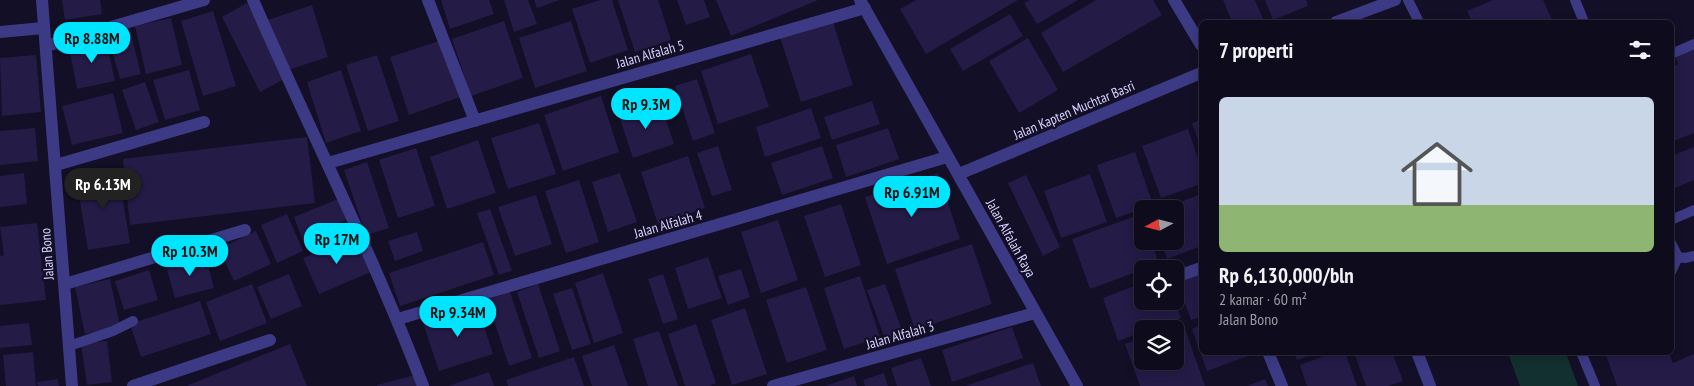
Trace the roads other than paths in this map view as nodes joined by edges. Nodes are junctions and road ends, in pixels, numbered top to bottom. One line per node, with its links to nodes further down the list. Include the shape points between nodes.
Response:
1 (42, 0): 13 (street, Jalan Bono)
2 (204, 0): 17 (street)
3 (253, 0): 23 (street)
4 (428, 0): 20 (street)
5 (1174, 0): 15 (street)
6 (1395, 0): 10 (street)
7 (1408, 0): 11 (lane)
8 (1575, 0): 12 (lane)
9 (863, 4): 20 (street, Jalan Alfalah 5); 22 (street, Jalan Alfalah Raya)
10 (1341, 20)
11 (1418, 20)
12 (1583, 20)
13 (43, 28): 14 (street); 17 (street, Jalan Bono)
14 (0, 32)
15 (1199, 43)
16 (1694, 44): 18 (lane)
17 (46, 46): 24 (street, Jalan Bono)
18 (1674, 53)
19 (1199, 74): 25 (street, Jalan Kapten Muchtar Basri)
20 (475, 120): 23 (street, Jalan Alfalah 5)
21 (204, 122): 24 (street)
22 (947, 157): 25 (street, Jalan Alfalah Raya); 37 (street, Jalan Alfalah 4)
23 (328, 163): 37 (street)
24 (56, 166): 35 (street, Jalan Bono)
25 (958, 174): 36 (street, Jalan Alfalah Raya)
26 (1694, 210): 27 (lane)
27 (1674, 219)
28 (245, 230): 35 (street)
29 (1674, 249): 31 (lane)
30 (1694, 256): 31 (lane)
31 (1678, 257): 32 (lane)
32 (1674, 266)
33 (1199, 269): 34 (street)
34 (1184, 274)
35 (65, 284): 40 (street, Jalan Bono)
36 (1035, 313): 47 (street, Jalan Alfalah 3); 48 (street, Jalan Alfalah Raya)
37 (398, 319): 46 (street)
38 (133, 321): 40 (lane)
39 (270, 340): 45 (street)
40 (69, 346): 44 (street, Jalan Bono)
41 (1269, 355): 49 (street)
42 (1418, 355): 50 (street)
43 (1582, 355): 51 (lane)
44 (72, 386)
45 (133, 386)
46 (423, 386)
47 (773, 386)
48 (1077, 386)
49 (1282, 386)
50 (1430, 386)
51 (1596, 386)

